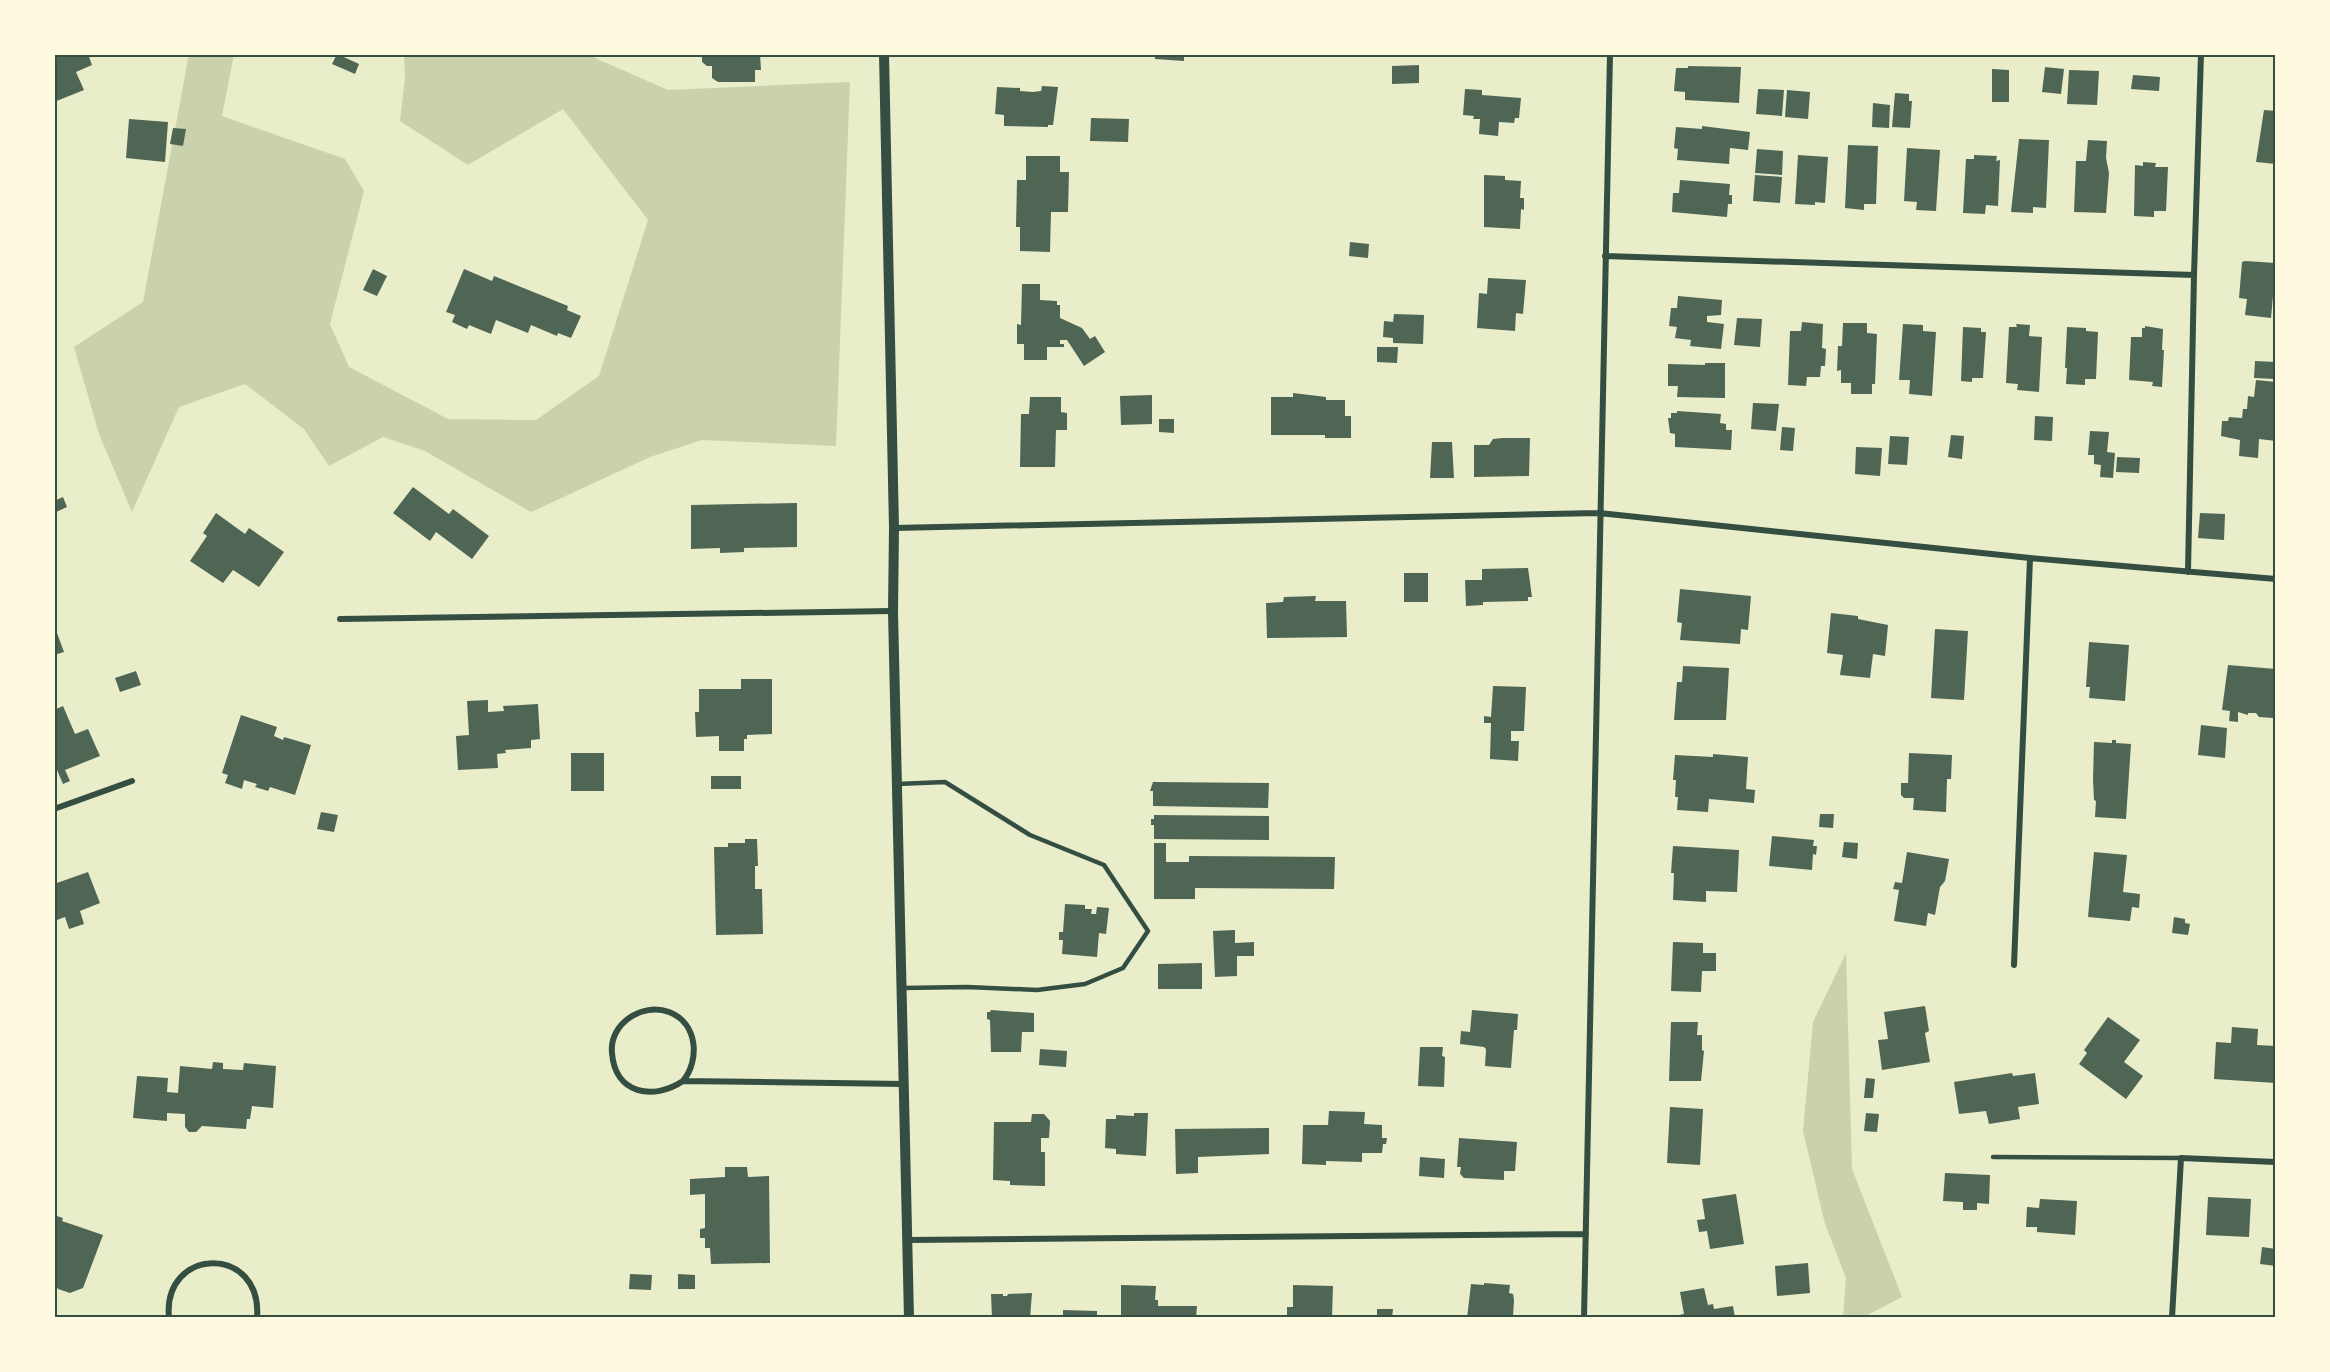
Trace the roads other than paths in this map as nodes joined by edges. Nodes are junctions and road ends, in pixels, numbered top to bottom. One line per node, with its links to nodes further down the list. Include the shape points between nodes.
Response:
1 (884, 54): 7 (street)
2 (1610, 54): 4 (street)
3 (2201, 54): 5 (street)
4 (1605, 256): 5 (street); 6 (street)
5 (2194, 275): 9 (street)
6 (1599, 513): 7 (street); 8 (street); 23 (street)
7 (894, 528): 11 (street)
8 (2030, 558): 9 (street); 16 (street)
9 (2188, 572): 10 (street)
10 (2276, 579)
11 (893, 611): 12 (street); 14 (street)
12 (340, 619)
13 (132, 781): 15 (street)
14 (897, 784): 17 (street); 17 (lane, via 945,782 1030,835 1104,865 1148,931 1123,968 1085,984 1037,990)
15 (54, 809)
16 (2014, 964)
17 (902, 988): 19 (street)
18 (683, 1081): 18 (street, via 654,1093 636,1090 624,1081 613,1062 611,1049 624,1021 650,1010 669,1012 684,1022 694,1040 694,1060); 19 (street)
19 (904, 1084): 24 (street)
20 (1993, 1157): 21 (lane)
21 (2181, 1158): 22 (street); 29 (street)
22 (2276, 1162)
23 (1586, 1234): 24 (street); 28 (street)
24 (908, 1240): 27 (street)
25 (169, 1318): 26 (street, via 171,1289 179,1277 205,1263 219,1263 233,1267 254,1289)
26 (257, 1318)
27 (909, 1318)
28 (1584, 1318)
29 (2172, 1318)

